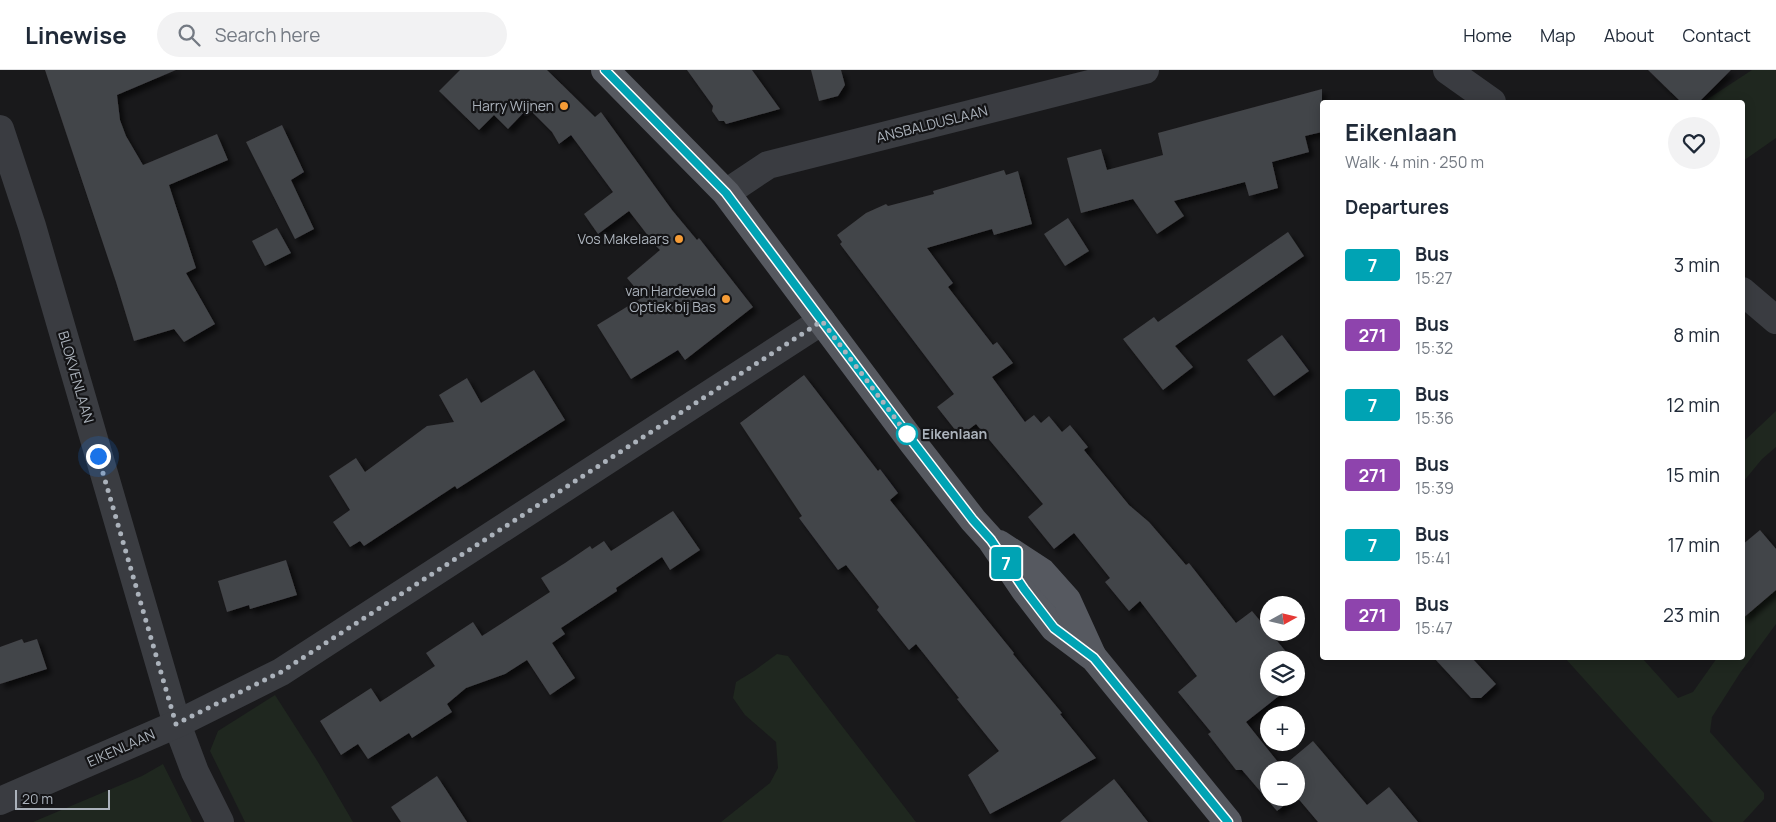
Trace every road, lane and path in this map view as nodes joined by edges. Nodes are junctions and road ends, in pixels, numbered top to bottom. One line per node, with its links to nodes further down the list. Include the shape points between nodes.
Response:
1 (606, 70): 6 (main road)
2 (1144, 70): 6 (street, ANSBALDUSLAAN, via 768,165)
3 (1447, 70): 4 (street)
4 (1489, 100)
5 (0, 129): 10 (street, BLOKVENLAAN, via 32,226)
6 (726, 193): 9 (main road)
7 (1745, 294): 8 (street)
8 (1776, 320)
9 (822, 321): 10 (street, EIKENLAAN, via 281,672); 13 (main road, via 991,540 1054,628 1094,658)
10 (176, 724): 11 (street, EIKENLAAN); 12 (street, BLOKVENLAAN)
11 (0, 801)
12 (220, 822)
13 (1228, 822)

